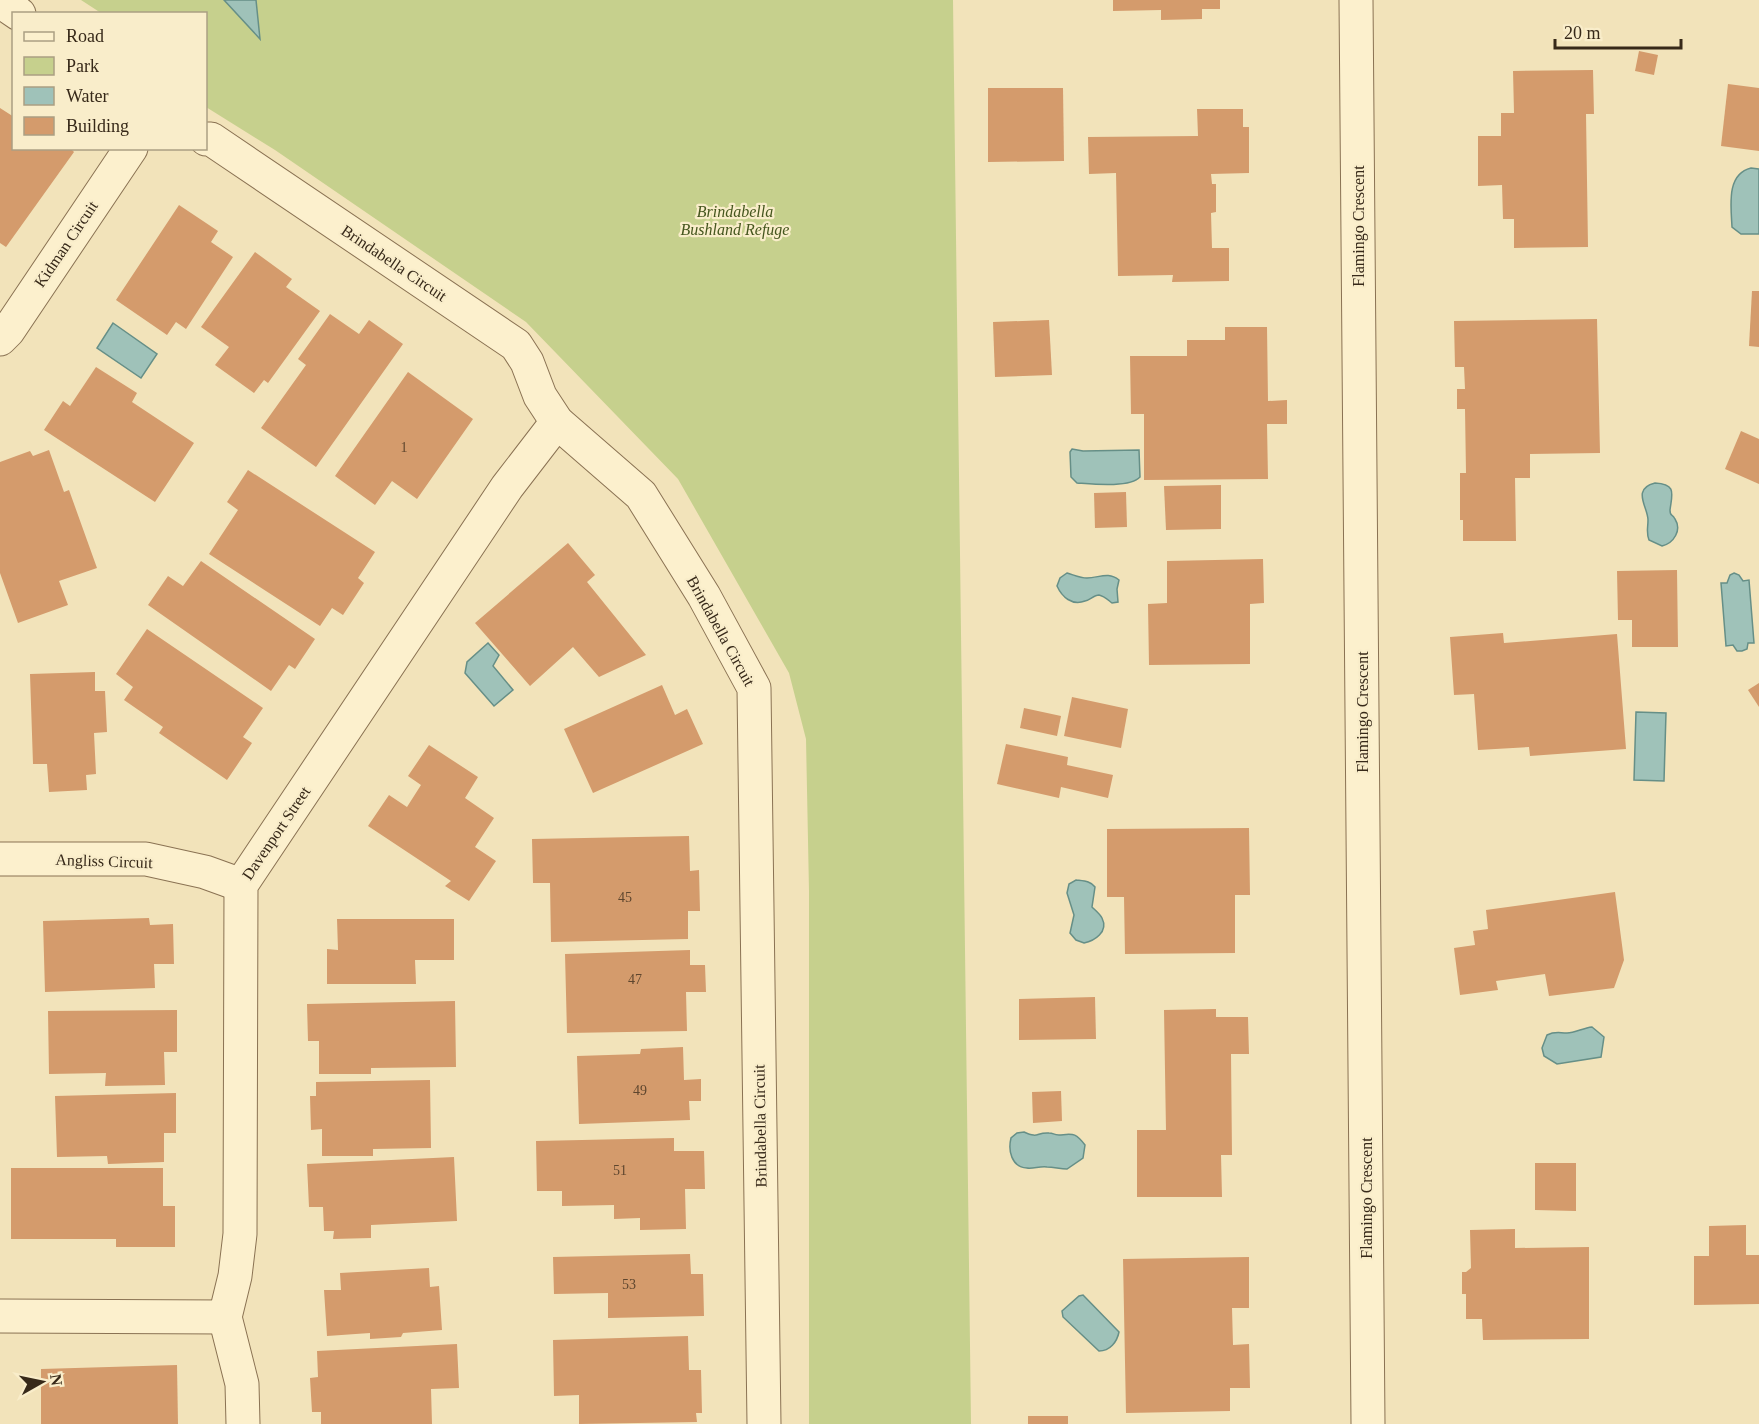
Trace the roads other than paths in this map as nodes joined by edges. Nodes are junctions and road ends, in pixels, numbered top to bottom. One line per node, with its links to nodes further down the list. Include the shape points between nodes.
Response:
1 (1356, 0): 14 (street, Flamingo Crescent)
2 (0, 1): 3 (street)
3 (16, 12)
4 (207, 139): 7 (street, Brindabella Circuit, via 516,345)
5 (130, 150): 6 (street, Kidman Circuit)
6 (0, 339)
7 (557, 422): 9 (street, Davenport Street, via 507,487); 13 (street, Brindabella Circuit, via 640,495 704,596 754,688)
8 (0, 859): 9 (street, Angliss Circuit, via 146,859 205,872)
9 (241, 885): 11 (street, Davenport Street, via 240,1234)
10 (0, 1316): 11 (street)
11 (225, 1317): 12 (street, Davenport Street, via 242,1384)
12 (243, 1424)
13 (764, 1424)
14 (1368, 1424)

